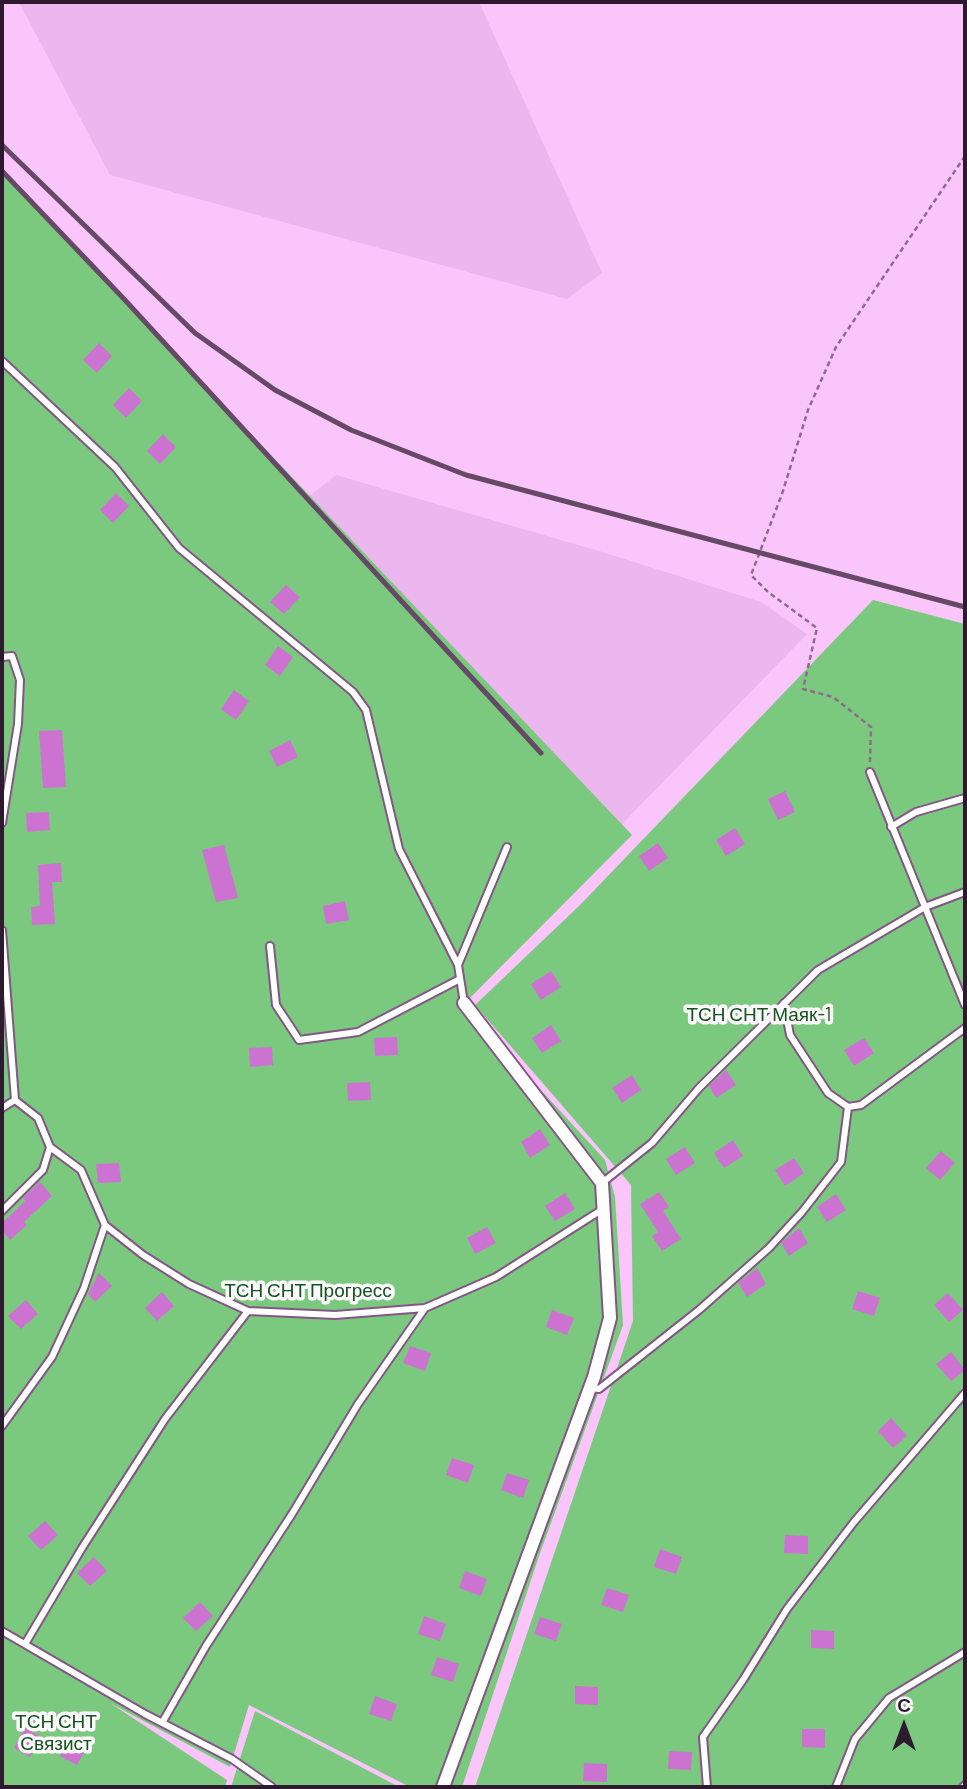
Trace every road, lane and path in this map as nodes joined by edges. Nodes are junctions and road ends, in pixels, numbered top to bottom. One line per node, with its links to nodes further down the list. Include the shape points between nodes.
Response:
1 (965, 156): 4 (path, via 836,347 808,410 751,575 817,628 803,689 833,697 870,727)
2 (2, 361): 14 (lane, via 115,467 179,548 354,692 369,719 399,849)
3 (2, 657): 6 (lane, via 12,656 20,680 18,724)
4 (870, 772): 7 (lane)
5 (965, 798): 7 (lane, via 916,812)
6 (2, 823)
7 (891, 827): 10 (lane)
8 (507, 847): 14 (lane)
9 (965, 892): 10 (lane)
10 (925, 907): 17 (lane, via 818,970); 18 (lane)
11 (2, 930): 13 (lane)
12 (270, 946): 15 (lane, via 276,1004 299,1040 358,1032)
13 (4, 965): 20 (lane)
14 (458, 965): 15 (lane)
15 (460, 979): 16 (lane)
16 (464, 1003): 24 (street)
17 (784, 1003): 21 (lane, via 790,1035 828,1093); 24 (lane, via 699,1088 652,1143)
18 (965, 1005)
19 (965, 1028): 21 (lane, via 861,1105)
20 (15, 1100): 22 (lane); 23 (lane, via 38,1118)
21 (848, 1107): 30 (lane, via 841,1162 802,1212 699,1310 599,1389)
22 (2, 1108)
23 (50, 1147): 26 (lane, via 43,1170); 27 (lane, via 81,1170)
24 (602, 1183): 25 (street)
25 (603, 1209): 28 (lane, via 496,1277); 30 (street, via 610,1318)
26 (2, 1211)
27 (105, 1225): 29 (lane, via 189,1284); 32 (lane, via 85,1288 52,1357)
28 (425, 1308): 29 (lane, via 335,1315); 36 (lane, via 358,1404)
29 (248, 1311): 34 (lane, via 165,1419)
30 (591, 1388): 38 (street)
31 (965, 1393): 39 (lane, via 854,1522 787,1609 703,1737)
32 (2, 1426)
33 (2, 1631): 34 (lane)
34 (25, 1644): 36 (lane)
35 (965, 1652): 40 (lane, via 889,1698 855,1739)
36 (162, 1723): 37 (lane, via 232,1759)
37 (272, 1787)
38 (443, 1787)
39 (707, 1787)
40 (836, 1787)

